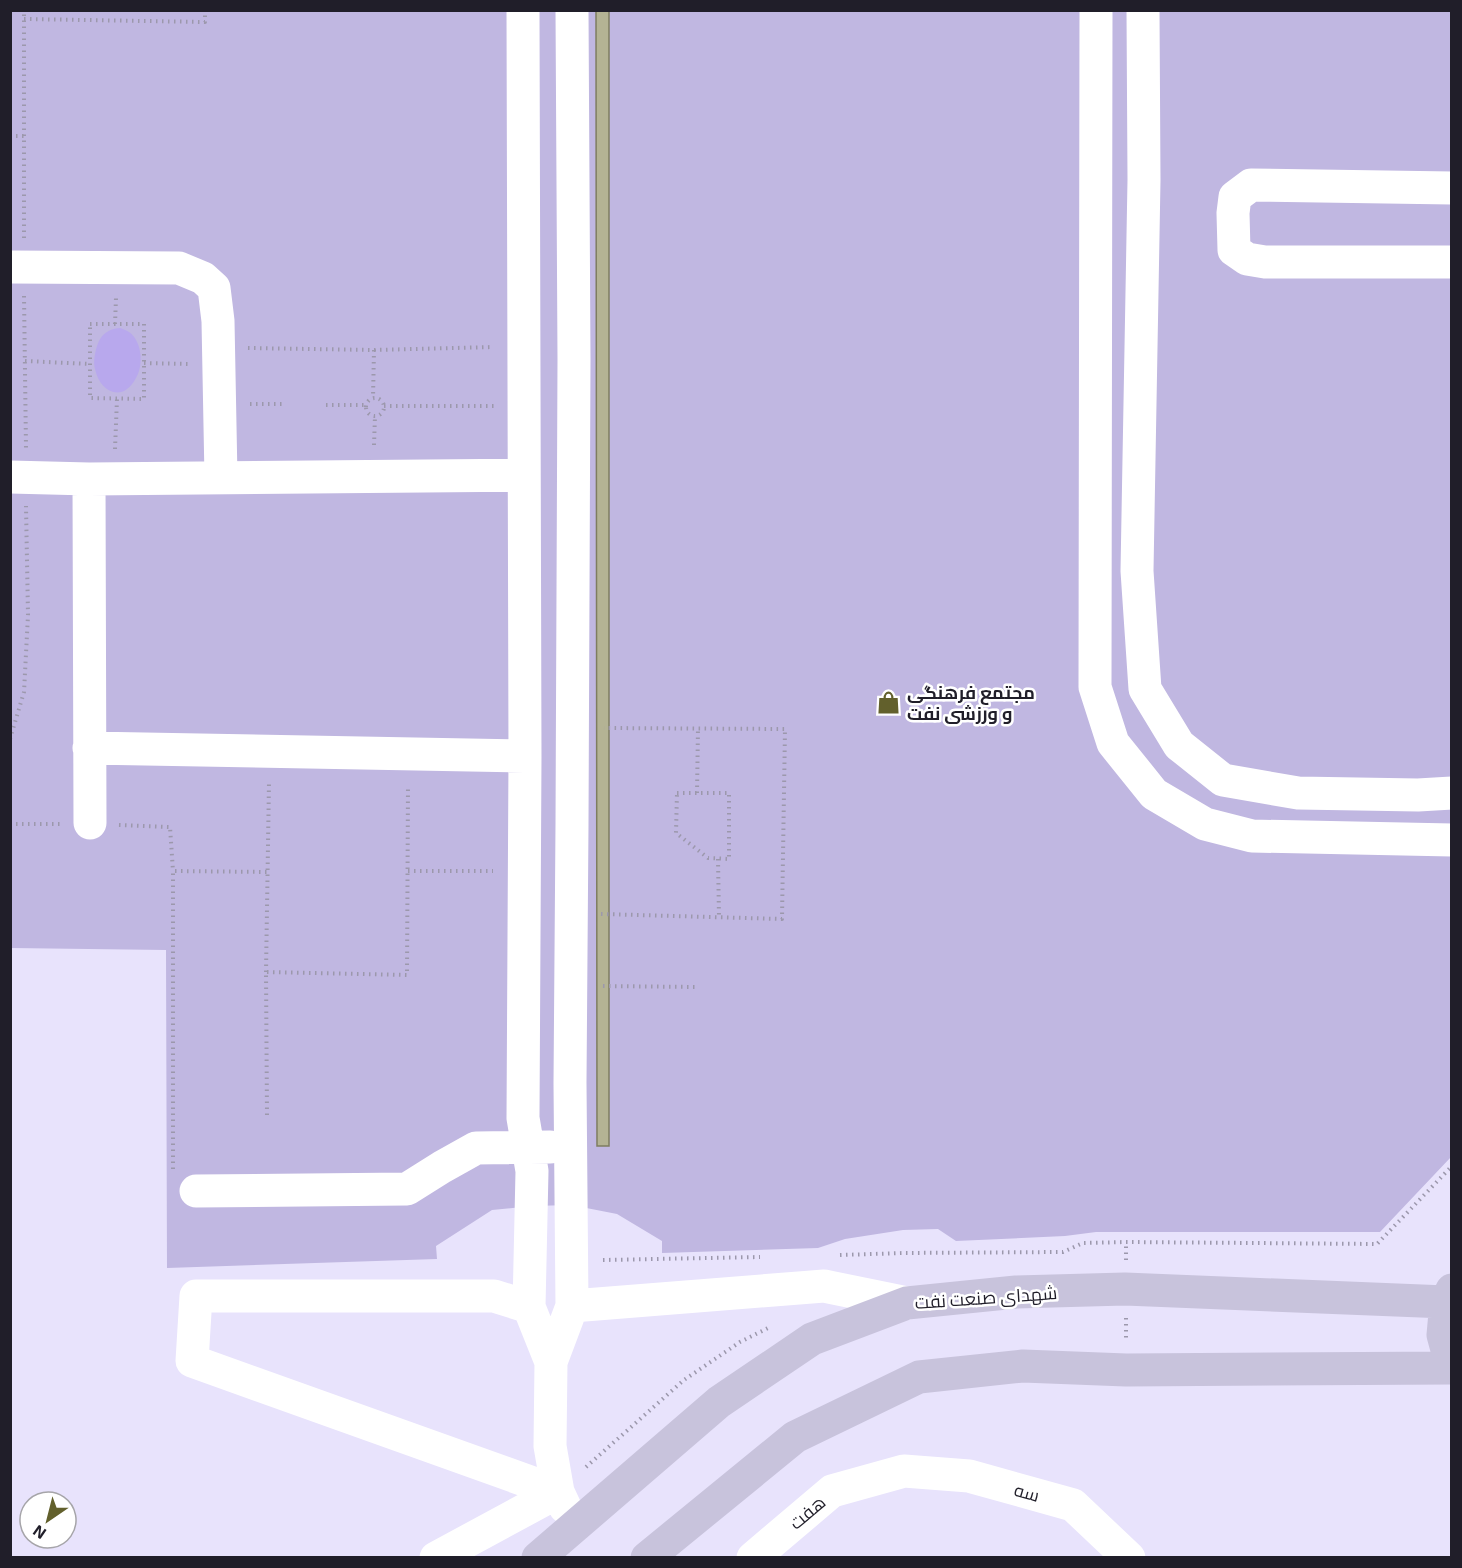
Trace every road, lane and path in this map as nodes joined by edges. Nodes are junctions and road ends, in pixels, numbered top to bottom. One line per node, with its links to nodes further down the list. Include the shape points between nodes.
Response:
1 (24, 10): 7 (path)
2 (205, 10): 7 (path, via 205,22)
3 (523, 10): 16 (street)
4 (572, 10): 18 (street)
5 (1096, 10): 10 (street)
6 (1143, 10): 11 (street)
7 (24, 19): 9 (path)
8 (10, 136): 9 (path)
9 (24, 136): 14 (path)
10 (1096, 180): 11 (street); 32 (street)
11 (1144, 180): 33 (street)
12 (1452, 188): 13 (street, via 1251,185 1234,197 1233,213 1234,250 1247,260)
13 (1452, 262)
14 (17, 267): 17 (street, via 179,268 203,278 214,288); 19 (path)
15 (374, 350): 16 (path); 17 (path); 22 (path)
16 (514, 353): 18 (street); 28 (street)
17 (218, 356): 20 (path); 30 (street)
18 (574, 359): 46 (street)
19 (25, 361): 21 (path); 29 (path)
20 (144, 363): 21 (path, via 144,324 90,324); 23 (path, via 144,399)
21 (90, 364): 23 (path, via 90,398)
22 (373, 397): 25 (path); 26 (path, via 384,402)
23 (117, 399): 31 (path)
24 (326, 405): 25 (path)
25 (365, 405): 26 (path, via 371,416 382,414)
26 (384, 406): 27 (path)
27 (505, 406)
28 (524, 475): 30 (street); 40 (street)
29 (18, 477): 31 (street); 36 (path, via 28,615 24,692)
30 (220, 477): 31 (street)
31 (102, 479): 37 (street)
32 (1096, 570): 33 (street); 47 (street, via 1095,687 1113,743 1154,794 1205,824 1252,836)
33 (1137, 571): 43 (street, via 1145,689 1179,745 1223,780)
34 (603, 728): 35 (path)
35 (698, 728): 41 (path); 54 (path, via 785,729 782,919)
36 (10, 739)
37 (89, 748): 38 (street); 44 (street)
38 (270, 751): 39 (street); 52 (path)
39 (408, 754): 40 (street); 50 (path)
40 (525, 756): 45 (street)
41 (697, 793): 49 (path, via 729,794 729,859); 49 (path, via 676,793 676,833 708,858)
42 (1452, 793): 43 (street)
43 (1298, 794): 47 (street)
44 (90, 823)
45 (525, 824): 46 (street); 60 (street, via 523,1118)
46 (572, 824): 53 (street)
47 (1297, 837): 48 (street)
48 (1452, 840)
49 (718, 859): 54 (path)
50 (407, 871): 51 (path); 55 (path, via 407,975)
51 (503, 871)
52 (268, 872): 55 (path); 62 (path, via 173,872 173,1192)
53 (571, 914): 54 (path); 59 (street)
54 (719, 917)
55 (266, 972): 58 (path)
56 (603, 986): 57 (path)
57 (695, 987)
58 (267, 1115)
59 (570, 1147): 60 (street); 65 (street)
60 (528, 1148): 62 (street, via 476,1148 407,1189); 69 (street, via 532,1171)
61 (1452, 1166): 63 (path, via 1377,1244 1126,1242 1083,1244 1063,1252)
62 (195, 1191)
63 (834, 1256)
64 (763, 1257): 65 (path)
65 (571, 1261): 68 (street)
66 (1449, 1296): 67 (main road, شهدای صنعت نفت, via 1125,1289 1016,1292); 71 (main road, via 1443,1335)
67 (907, 1303): 68 (street, via 824,1286); 74 (main road, شهدای صنعت نفت, via 812,1339 719,1402)
68 (572, 1306): 70 (street)
69 (529, 1307): 70 (street); 73 (street, via 494,1296 196,1296 192,1361)
70 (551, 1362): 73 (street, via 550,1446)
71 (1452, 1368): 77 (main road, via 1126,1370 1023,1366 919,1377 795,1437)
72 (904, 1472): 78 (street, هفت, via 832,1491); 79 (street, سه, via 969,1476 1073,1505)
73 (558, 1492): 74 (street); 75 (street)
74 (574, 1527): 76 (main road, شهدای صنعت نفت)
75 (436, 1557)
76 (538, 1557)
77 (647, 1557)
78 (753, 1557)
79 (1129, 1557)

